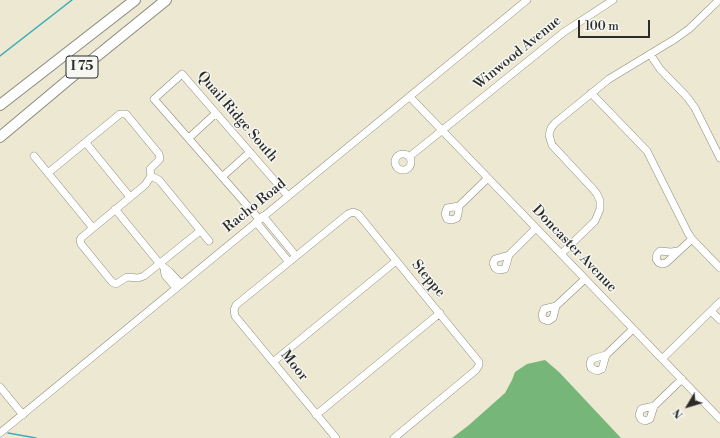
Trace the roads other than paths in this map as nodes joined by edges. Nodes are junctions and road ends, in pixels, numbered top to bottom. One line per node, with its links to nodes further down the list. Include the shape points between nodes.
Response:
1 (135, 0): 9 (highway, I 75)
2 (166, 0): 12 (highway, I 75)
3 (527, 0): 8 (street, Racho Road)
4 (613, 0): 11 (street, Winwood Avenue, via 564,32)
5 (719, 0): 6 (street, via 689,29)
6 (650, 54): 7 (street); 18 (street, via 695,108)
7 (591, 93): 31 (street, via 647,151); 34 (street, via 554,123 549,132 554,148 593,189 600,201 600,209 594,220)
8 (410, 97): 11 (street, Doncaster Avenue); 23 (street, Racho Road)
9 (0, 105)
10 (216, 113): 13 (street); 13 (street, Quail Ridge South, via 182,74 154,98); 15 (street, Quail Ridge South)
11 (442, 130): 17 (street, Winwood Avenue); 22 (street, Doncaster Avenue)
12 (0, 137)
13 (189, 138): 21 (street)
14 (86, 143): 19 (street); 20 (street, via 123,113 159,154 160,159 150,169); 24 (street)
15 (250, 152): 21 (street); 23 (street, Quail Ridge South)
16 (34, 156): 19 (street)
17 (409, 157)
18 (720, 158)
19 (48, 173): 28 (street)
20 (151, 176): 24 (street, via 146,185); 30 (street, via 159,180)
21 (222, 177): 27 (street)
22 (488, 178): 25 (street); 29 (street, Doncaster Avenue)
23 (288, 196): 27 (street, Racho Road)
24 (130, 197): 26 (street)
25 (459, 206)
26 (115, 209): 28 (street); 39 (street)
27 (259, 219): 36 (street); 38 (street); 42 (street, Racho Road)
28 (92, 228): 39 (street, via 80,240 112,282 116,284 127,277 138,278)
29 (536, 228): 34 (street, Doncaster Avenue); 35 (street)
30 (200, 231): 32 (street); 39 (street)
31 (692, 239): 33 (street); 40 (street)
32 (209, 241)
33 (678, 251)
34 (561, 254): 41 (street, Doncaster Avenue)
35 (509, 255)
36 (296, 256): 37 (street, Steppe, via 348,214 355,212); 38 (street)
37 (396, 261): 46 (street, Steppe); 51 (street)
38 (288, 262): 51 (street, Moor, via 236,305 234,310 235,316)
39 (162, 266): 42 (street, via 170,272)
40 (720, 268)
41 (585, 278): 44 (street); 48 (street, Doncaster Avenue)
42 (178, 286): 56 (street, Racho Road)
43 (720, 302): 45 (street)
44 (556, 306)
45 (711, 311): 47 (street); 50 (street)
46 (440, 313): 55 (street); 60 (street, Steppe, via 478,359 479,365)
47 (720, 320)
48 (633, 329): 49 (street); 50 (street, Doncaster Avenue)
49 (606, 355)
50 (662, 359): 52 (street, Doncaster Avenue)
51 (273, 362): 55 (street, Moor)
52 (682, 379): 54 (street); 57 (street, Doncaster Avenue)
53 (0, 387): 56 (street)
54 (654, 406)
55 (316, 414): 59 (street, Moor)
56 (23, 415): 58 (street, Racho Road)
57 (720, 419)
58 (0, 434)
59 (336, 438)
60 (394, 438)

